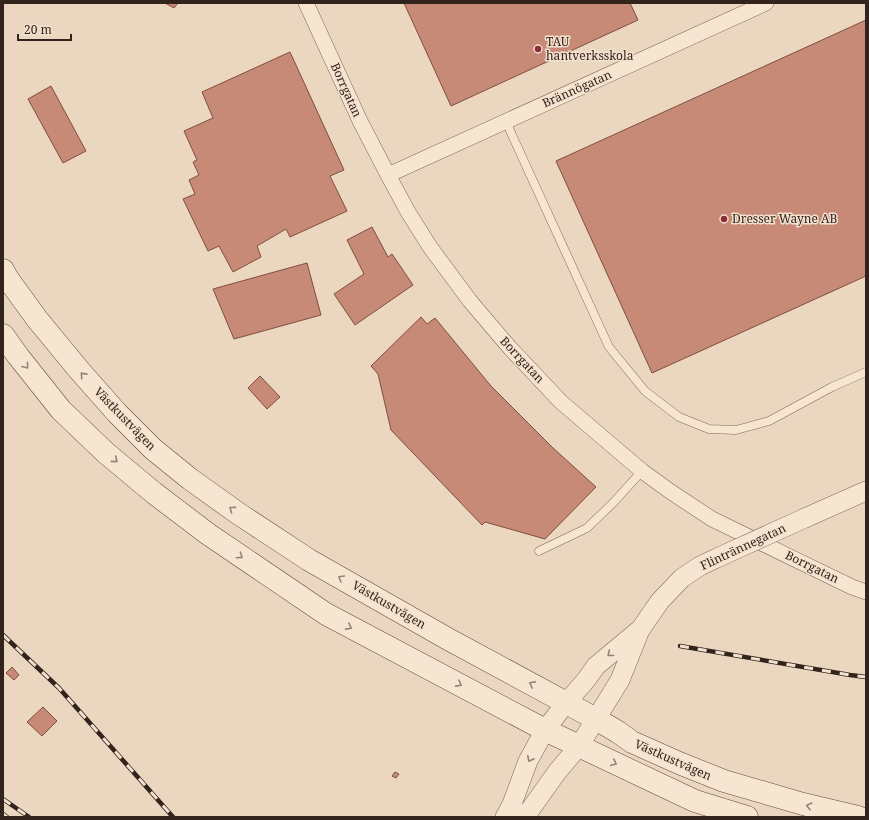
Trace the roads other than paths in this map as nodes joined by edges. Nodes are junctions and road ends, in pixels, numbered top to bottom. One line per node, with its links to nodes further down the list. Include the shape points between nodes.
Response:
1 (306, 3): 4 (street, Borrgatan)
2 (766, 3): 3 (street, Brännögatan)
3 (506, 121): 4 (street, Brännögatan); 7 (lane, via 609,347 645,391 679,417 709,429 736,430 769,421)
4 (388, 176): 8 (street, Borrgatan, via 430,247 505,343 561,402)
5 (3, 270): 13 (main road, Västkustvägen, one-way to 5, via 309,560 190,478 154,449 117,413 37,319)
6 (3, 334): 15 (main road, one-way to 15, via 61,410 106,453 208,534 326,614)
7 (866, 372)
8 (642, 471): 10 (lane, via 614,503 587,528); 11 (street, Borrgatan, via 712,519)
9 (866, 491): 12 (street, Flintrännegatan, bridge, via 700,566 682,578 660,601)
10 (538, 551)
11 (866, 592)
12 (640, 630): 13 (street, Flintrännegatan, one-way to 13, via 596,666); 14 (street, Flintrännegatan, via 620,680)
13 (566, 703): 14 (main road, Västkustvägen); 15 (street, Flintrännegatan)
14 (596, 719): 16 (street, Flintrännegatan); 19 (main road, Västkustvägen, one-way to 14, via 724,781 632,742)
15 (545, 730): 16 (main road); 17 (street, Flintrännegatan, one-way to 17, via 528,761)
16 (579, 746): 17 (street, Flintrännegatan); 18 (main road, one-way to 18, via 695,801)
17 (517, 813)
18 (747, 817)
19 (858, 817)

